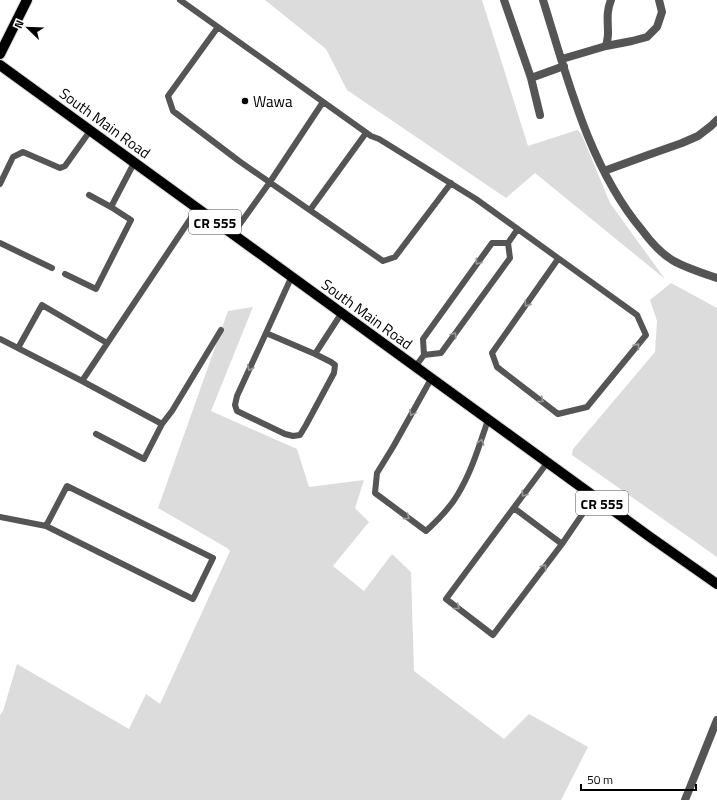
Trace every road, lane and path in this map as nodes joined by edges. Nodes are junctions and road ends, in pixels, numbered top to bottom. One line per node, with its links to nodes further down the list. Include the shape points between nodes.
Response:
1 (27, 0): 9 (main road)
2 (180, 0): 7 (lane)
3 (504, 0): 12 (street)
4 (543, 0): 10 (street)
5 (611, 0): 8 (street, via 608,7)
6 (659, 0): 8 (street, via 662,12 657,27 647,37)
7 (218, 27): 13 (lane); 20 (lane, via 168,96 173,111)
8 (606, 46): 10 (street)
9 (0, 54)
10 (563, 63): 12 (street); 19 (street, via 576,105)
11 (0, 65): 16 (main road, South Main Road / CR 555)
12 (531, 78): 14 (street)
13 (323, 102): 17 (lane); 20 (lane)
14 (540, 115)
15 (717, 120): 19 (street, via 698,136)
16 (90, 131): 18 (main road, South Main Road / CR 555); 22 (lane, via 65,166 60,168 23,152 13,158)
17 (366, 133): 21 (lane, via 380,139); 26 (lane)
18 (134, 163): 24 (lane); 25 (main road, South Main Road / CR 555)
19 (604, 171): 35 (street, via 630,216 652,243 671,260)
20 (270, 182): 26 (lane); 28 (lane)
21 (450, 183): 26 (lane, via 395,257 383,261); 27 (lane)
22 (0, 184)
23 (89, 195): 24 (lane)
24 (111, 207): 33 (lane, via 131,220 96,289)
25 (196, 209): 28 (main road, South Main Road / CR 555); 40 (lane)
26 (310, 210)
27 (517, 230): 30 (lane); 31 (lane)
28 (232, 235): 34 (main road, South Main Road / CR 555)
29 (0, 243): 32 (lane)
30 (508, 243): 43 (lane, one-way to 30, via 441,353 510,258); 43 (lane, one-way to 43, via 492,243 422,339)
31 (558, 259): 31 (lane, one-way to 31, via 492,353 497,366 558,414 587,407 646,335 637,315)
32 (52, 268)
33 (65, 274)
34 (291, 278): 36 (main road, South Main Road / CR 555); 38 (lane)
35 (717, 278)
36 (341, 314): 42 (lane); 44 (main road, South Main Road / CR 555)
37 (221, 330): 48 (lane)
38 (266, 333): 42 (lane); 42 (lane, one-way to 42, via 235,405 237,411 285,434 300,434 334,373 335,365)
39 (0, 339): 41 (lane)
40 (107, 343): 41 (lane, via 42,305); 46 (lane)
41 (18, 348): 46 (lane)
42 (315, 354)
43 (424, 355): 44 (lane)
44 (415, 367): 45 (main road, South Main Road / CR 555)
45 (431, 379): 47 (main road, South Main Road / CR 555); 47 (lane, one-way to 47, via 377,473 375,493 426,531 458,495 473,465)
46 (82, 381): 48 (lane)
47 (488, 420): 50 (main road, South Main Road / CR 555)
48 (162, 424): 49 (lane, via 144,459)
49 (96, 434)
50 (547, 463): 51 (main road, South Main Road / CR 555); 52 (lane, one-way to 52)
51 (594, 497): 55 (lane); 56 (main road, South Main Road / CR 555)
52 (514, 508): 55 (lane); 55 (lane, one-way to 55, via 446,599 492,635)
53 (0, 517): 54 (lane)
54 (46, 526): 54 (lane, via 193,599 213,558 67,486)
55 (562, 544)
56 (717, 584)
57 (717, 720): 58 (street)
58 (685, 800)

